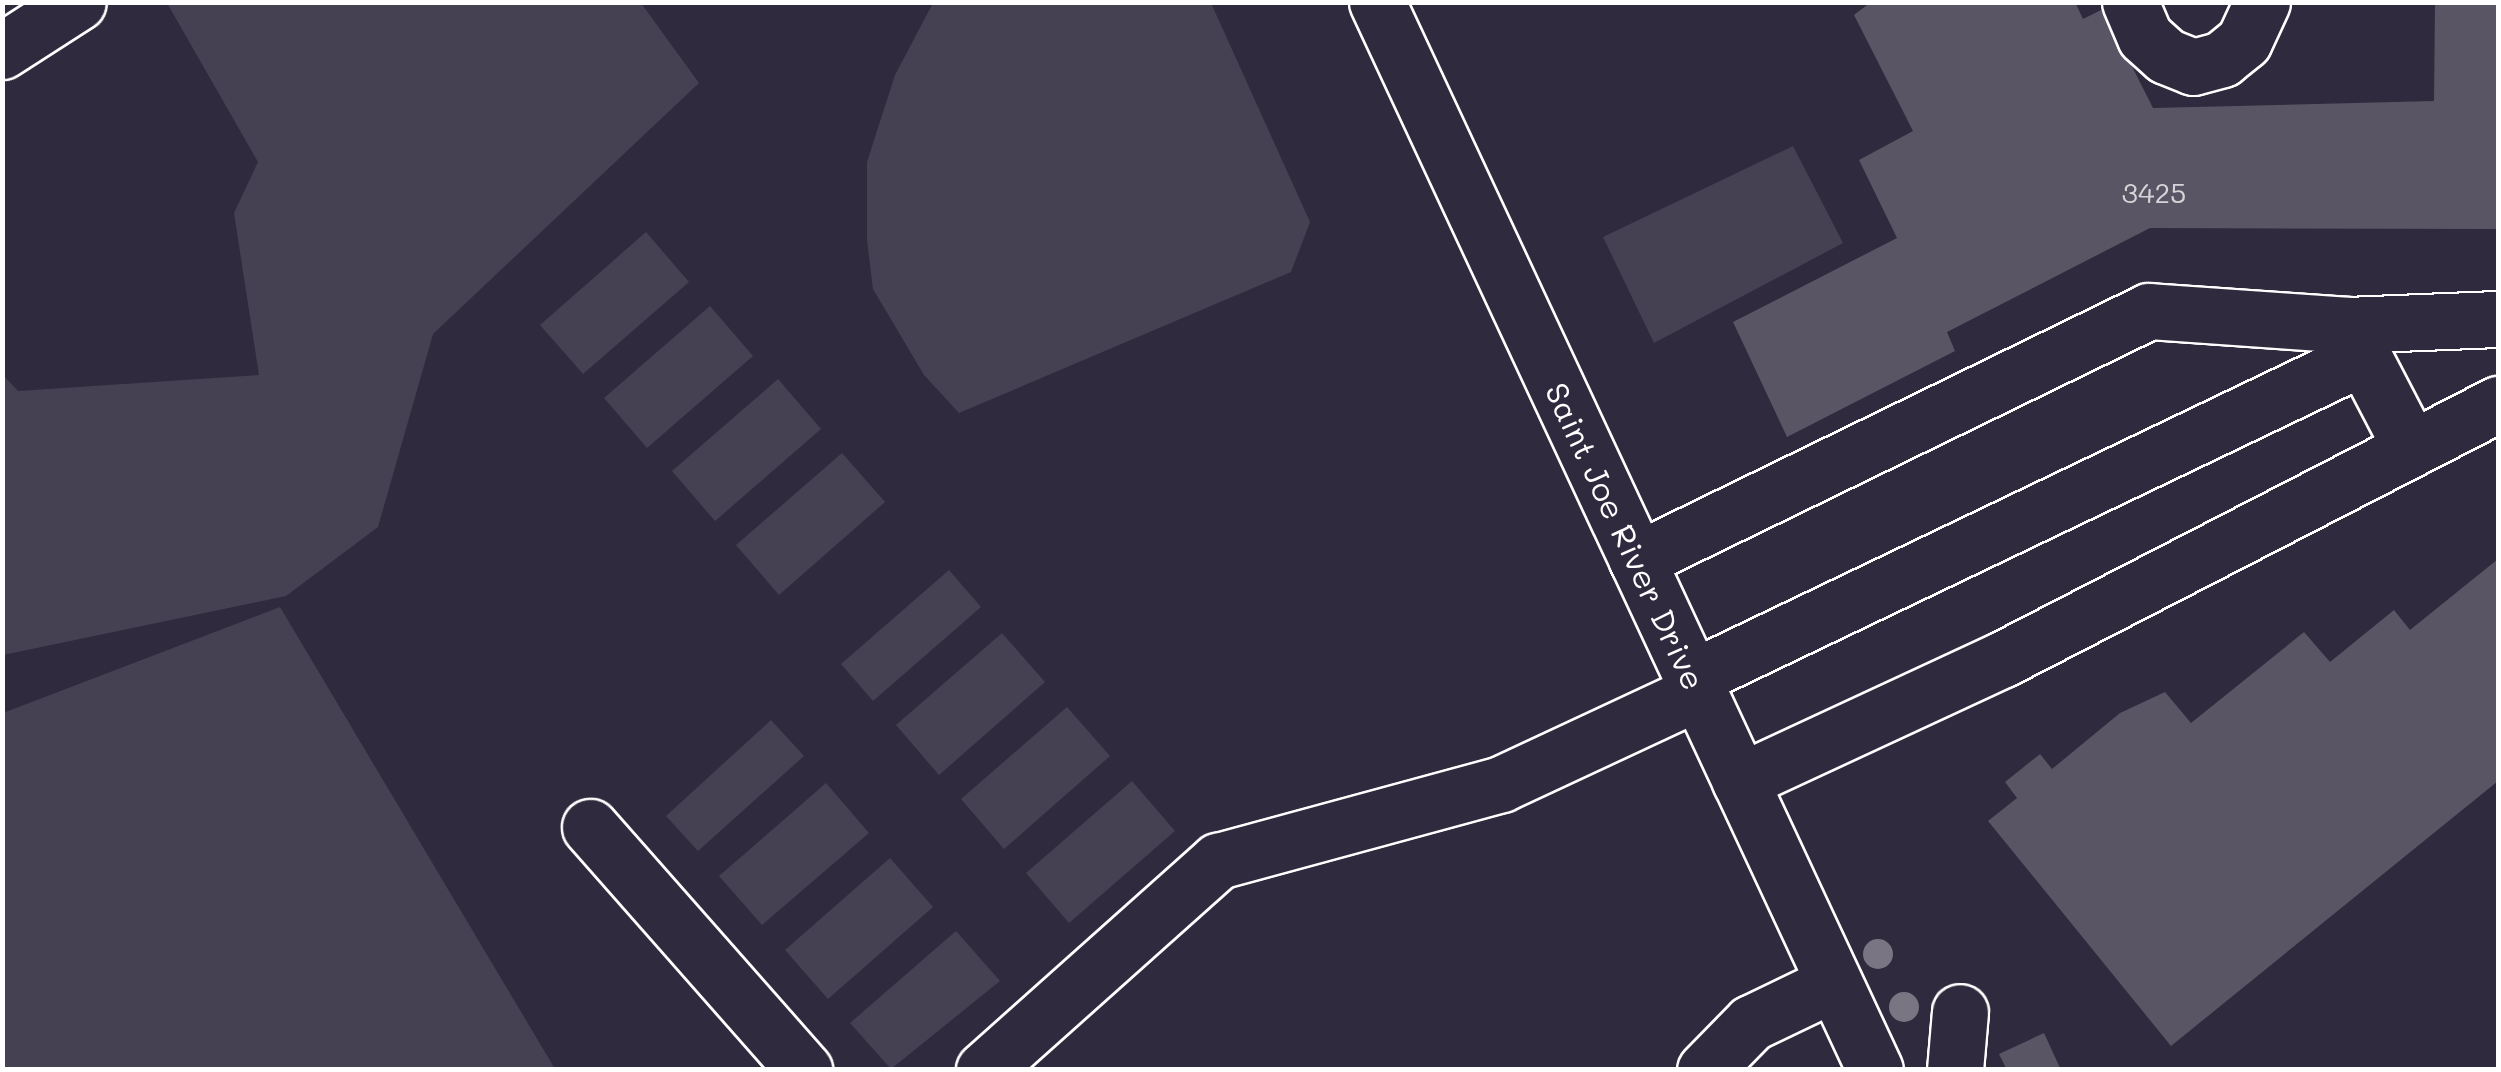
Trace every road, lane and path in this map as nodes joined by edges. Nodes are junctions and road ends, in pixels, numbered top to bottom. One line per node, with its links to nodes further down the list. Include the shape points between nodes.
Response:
1 (78, 2): 5 (main road)
2 (1377, 2): 10 (main road, Saint Joe River Drive)
3 (2130, 2): 4 (main road, via 2145,37 2193,67 2222,59 2244,41)
4 (2262, 2)
5 (2, 51)
6 (2498, 319): 7 (main road)
7 (2355, 341): 9 (main road); 10 (main road, via 2149,311); 11 (main road)
8 (2498, 404): 9 (main road)
9 (2412, 448): 12 (main road, via 2004,659)
10 (1637, 560): 11 (main road, Saint Joe River Drive)
11 (1695, 685): 12 (main road, Saint Joe River Drive); 17 (main road, via 1502,784 1218,861)
12 (1740, 781): 14 (main road, Saint Joe River Drive)
13 (590, 827): 16 (main road)
14 (1834, 983): 18 (main road, via 1750,1023); 19 (main road, Saint Joe River Drive)
15 (1960, 1012): 20 (main road)
16 (804, 1070)
17 (984, 1070)
18 (1705, 1070)
19 (1874, 1070)
20 (1954, 1070)

